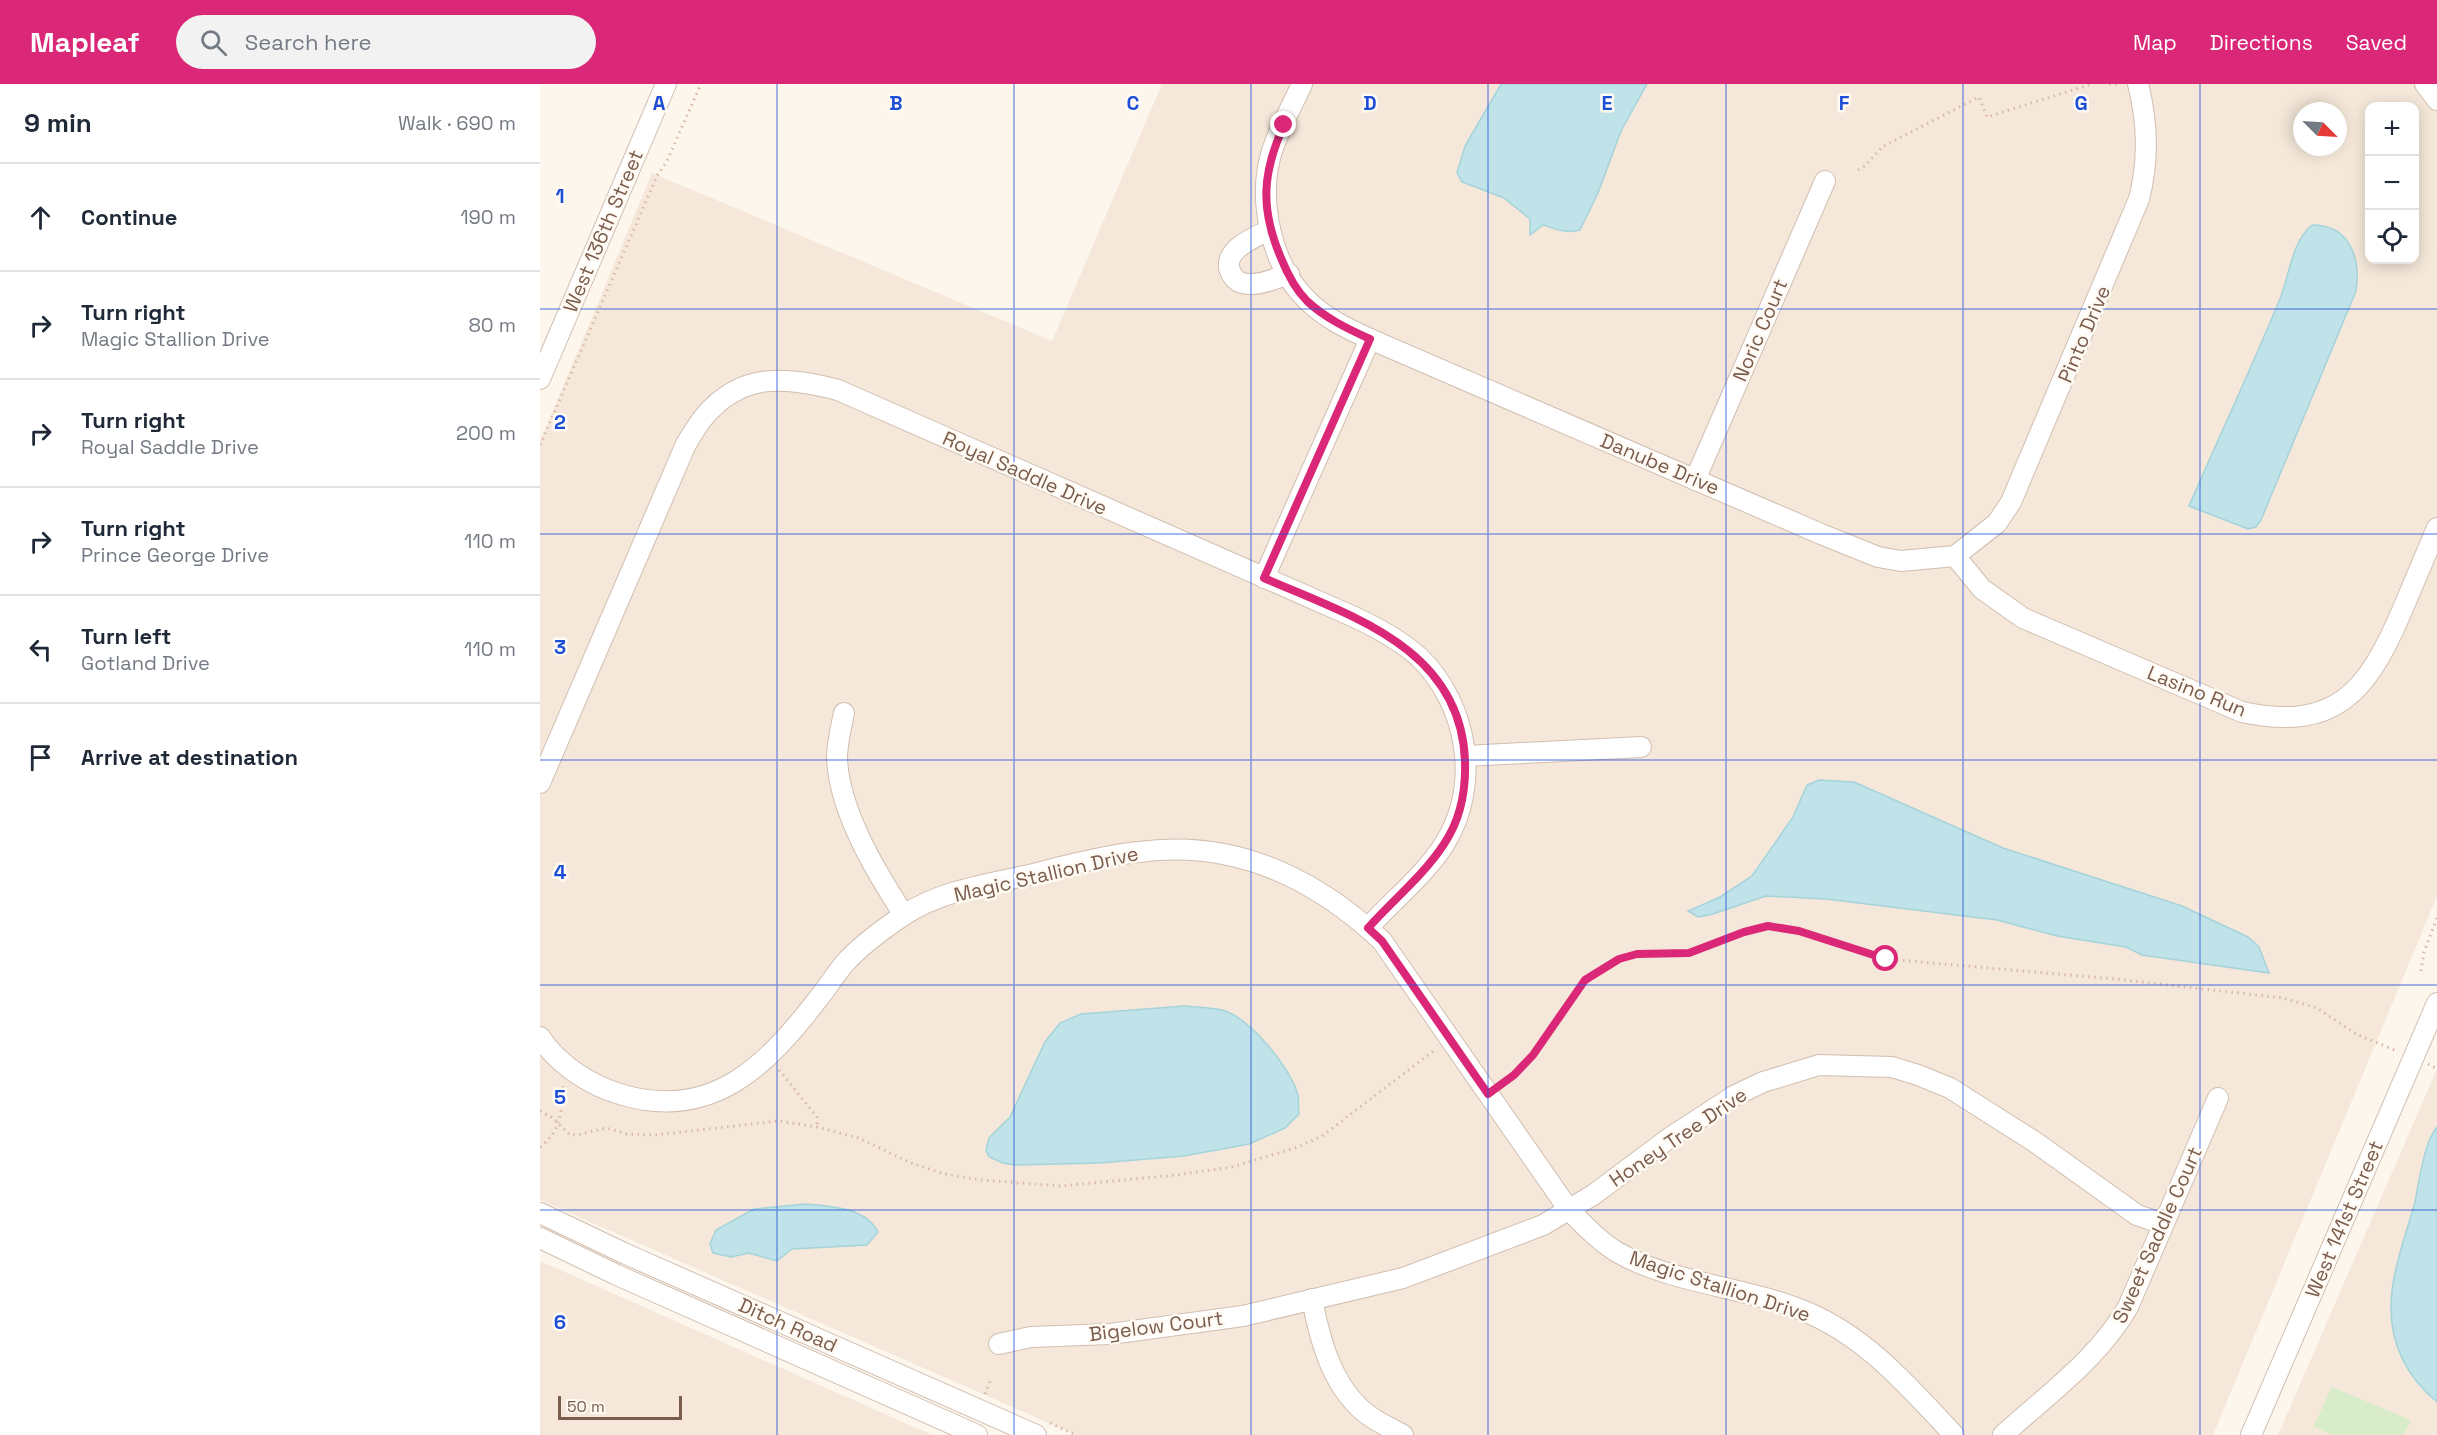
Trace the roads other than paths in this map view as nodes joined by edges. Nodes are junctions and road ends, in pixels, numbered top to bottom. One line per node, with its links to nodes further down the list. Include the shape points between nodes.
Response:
1 (666, 84): 10 (street, West 136th Street)
2 (1302, 84): 7 (street, Danube Drive, via 1272,151 1266,195)
3 (2139, 84): 13 (street, Pinto Drive, via 2146,155 2144,180 2132,219 2011,502 1997,523)
4 (2425, 84): 5 (street)
5 (2437, 100)
6 (1825, 181): 11 (street, Noric Court)
7 (1269, 230): 8 (street, Danube Drive); 8 (street, via 1234,252 1230,271 1244,284 1264,283)
8 (1288, 274): 9 (street, Danube Drive, via 1308,301 1342,327)
9 (1370, 339): 11 (street, Danube Drive); 14 (street)
10 (540, 379)
11 (1695, 480): 13 (street, Danube Drive, via 1878,557 1901,561)
12 (2437, 528): 13 (street, Lasino Run, via 2372,671 2342,703 2298,717 2271,718 2242,712 2023,618 1983,589)
13 (1955, 556)
14 (1264, 578): 17 (street, Royal Saddle Drive, via 1375,627 1418,657 1449,698); 18 (street, Royal Saddle Drive, via 838,390 800,381 770,380 747,386 704,416 686,444)
15 (844, 713): 19 (street, via 837,759 847,805 869,857)
16 (1641, 747): 17 (street)
17 (1465, 756): 20 (street, Royal Saddle Drive, via 1466,787 1445,843)
18 (540, 783)
19 (904, 915): 20 (street, Magic Stallion Drive, via 977,886 1112,856 1177,850 1234,856 1269,866 1322,893); 22 (street, Magic Stallion Drive, via 844,964 767,1058 737,1082 708,1095 657,1101 633,1098 598,1086 562,1061)
20 (1368, 928): 24 (street, Magic Stallion Drive, via 1382,941)
21 (2437, 1003): 35 (street, West 141st Street)
22 (540, 1037)
23 (2218, 1098): 26 (street, Sweet Saddle Court)
24 (1569, 1210): 26 (street, Honey Tree Drive, via 1734,1096 1763,1082 1819,1065 1857,1065 1892,1067 1950,1088 2035,1142 2137,1215); 28 (street, Honey Tree Drive, via 1544,1225 1403,1278); 33 (street, Magic Stallion Drive, via 1617,1252 1646,1265 1773,1300 1842,1330 1877,1355)
25 (540, 1213): 31 (street, Ditch Road)
26 (2163, 1224): 34 (street, Sweet Saddle Court, via 2128,1307 2110,1335)
27 (540, 1238): 30 (street, Ditch Road)
28 (1312, 1299): 29 (street, Bigelow Court, via 1185,1325 1110,1334 1031,1337); 32 (street, via 1321,1340 1348,1397 1370,1416)
29 (999, 1344)
30 (976, 1435)
31 (1036, 1435)
32 (1403, 1435)
33 (1954, 1435)
34 (2003, 1435)
35 (2251, 1435)

